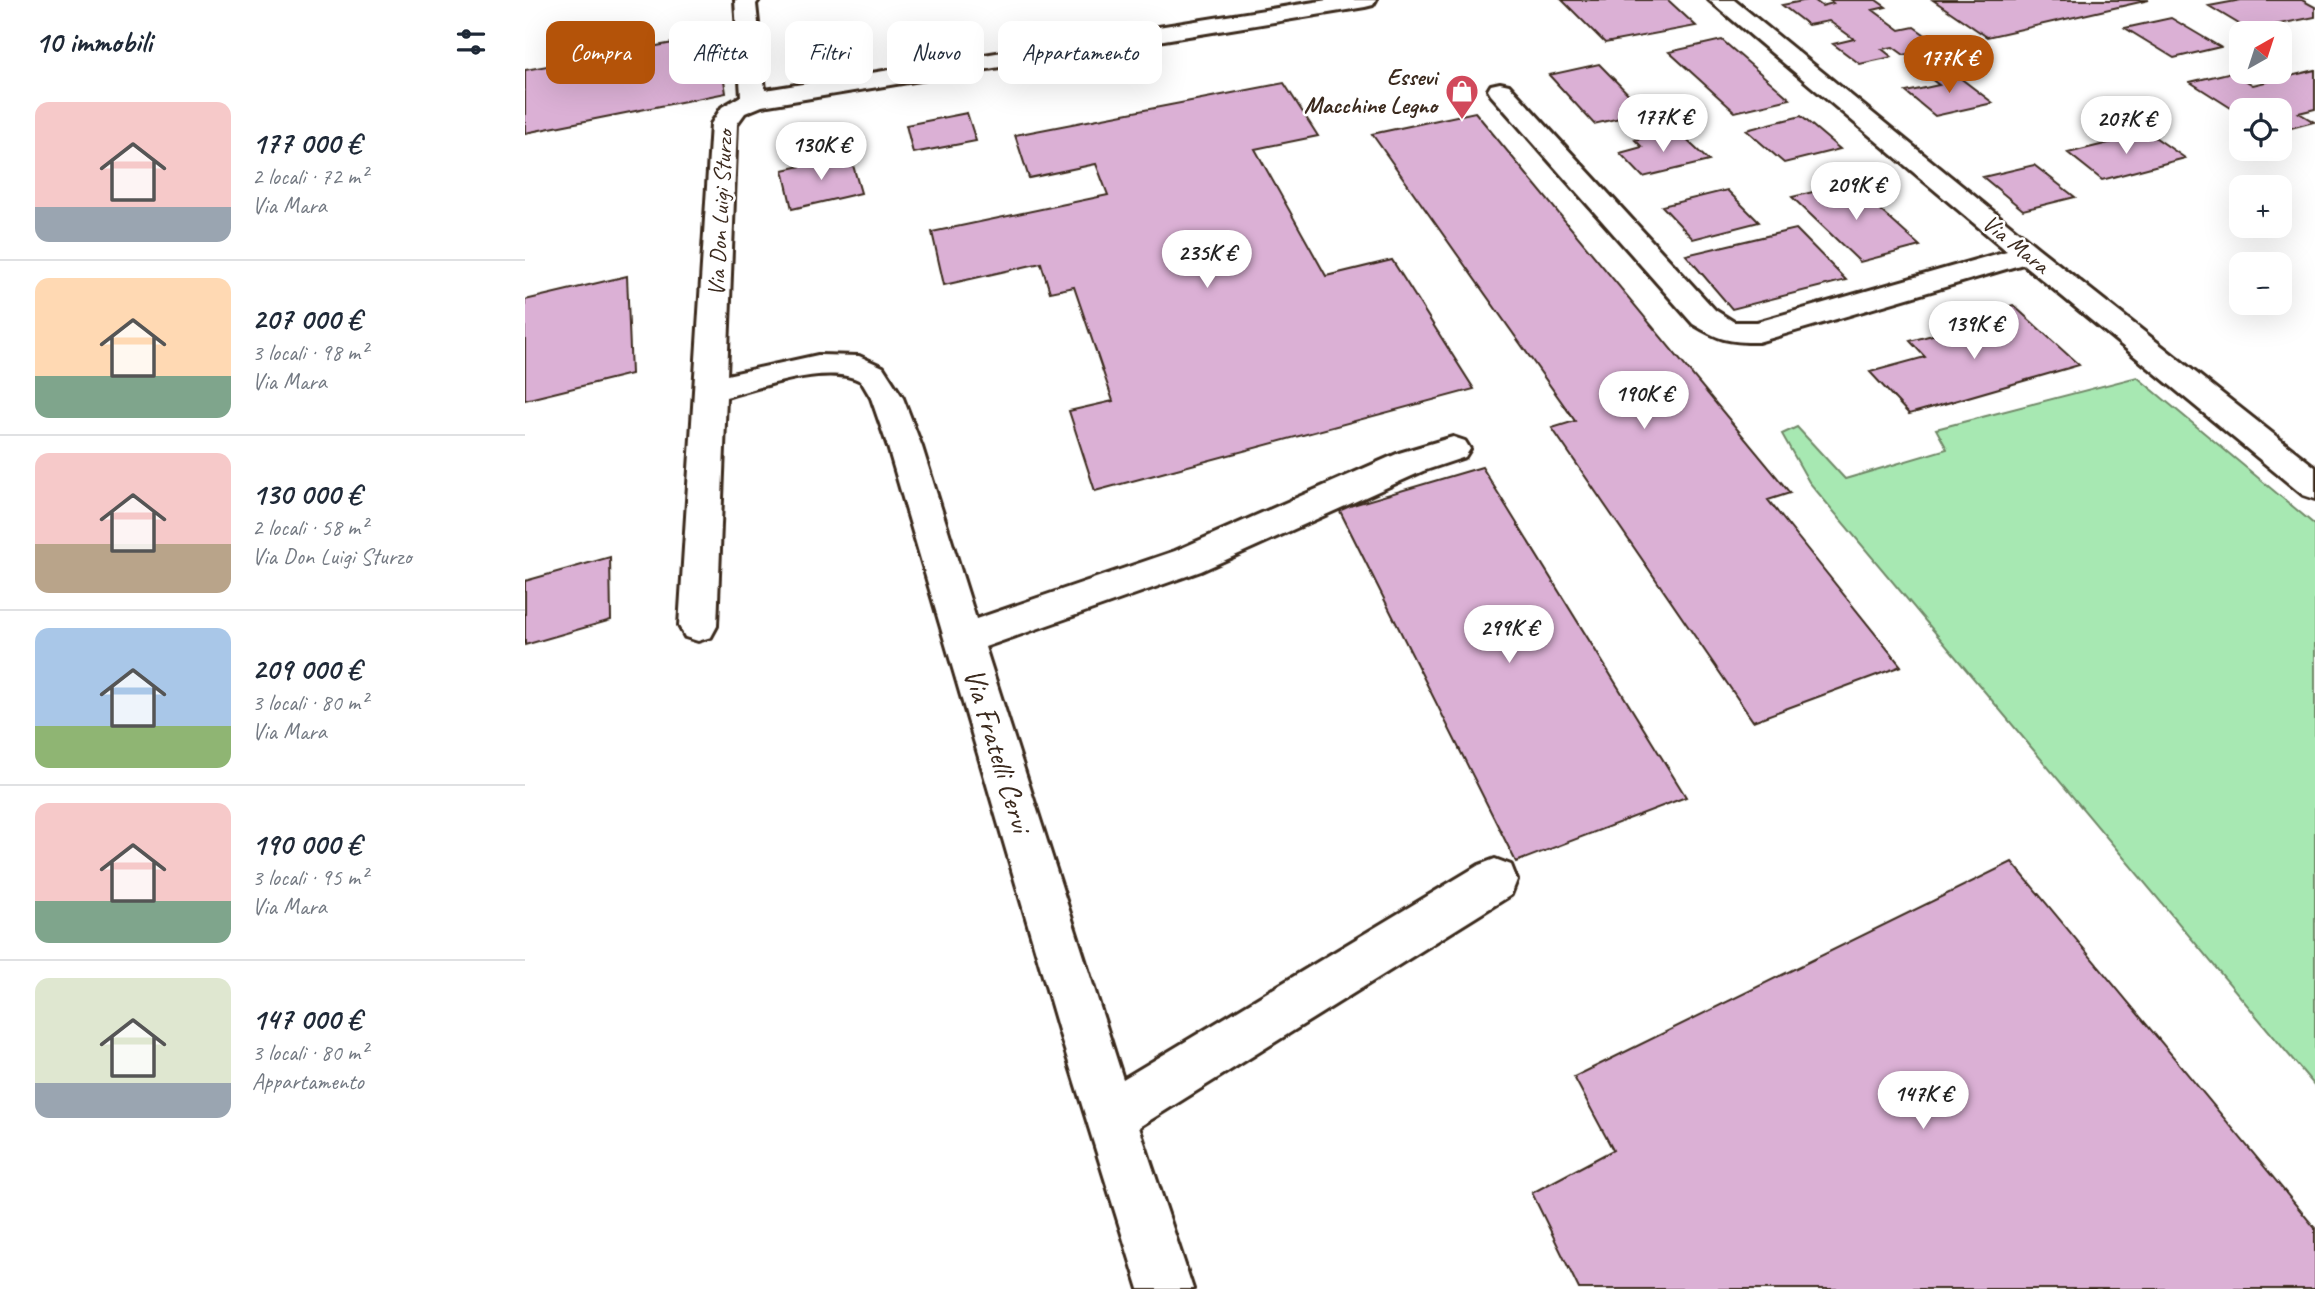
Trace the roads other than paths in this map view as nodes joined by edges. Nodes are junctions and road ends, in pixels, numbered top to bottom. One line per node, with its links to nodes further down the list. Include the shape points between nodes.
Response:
1 (748, 0): 5 (street, via 744,2)
2 (1365, 0): 5 (street, Via Don Luigi Sturzo, via 1219,17)
3 (1720, 0): 6 (street, Via Mara)
4 (1500, 90): 6 (street, via 1704,317 1728,332 1758,331)
5 (754, 100): 7 (street, Via Don Luigi Sturzo, via 733,110 724,124)
6 (2028, 254): 9 (street, Via Mara)
7 (711, 390): 10 (street, Via Don Luigi Sturzo); 11 (street, Via Fratelli Cervi, via 822,364 856,365 871,372 905,447)
8 (1453, 449): 11 (street, via 1411,462 1188,561)
9 (2315, 486)
10 (698, 626)
11 (964, 639): 13 (street, Via Fratelli Cervi)
12 (1495, 880): 13 (street)
13 (1110, 1116): 14 (street, Via Fratelli Cervi)
14 (1166, 1289)

